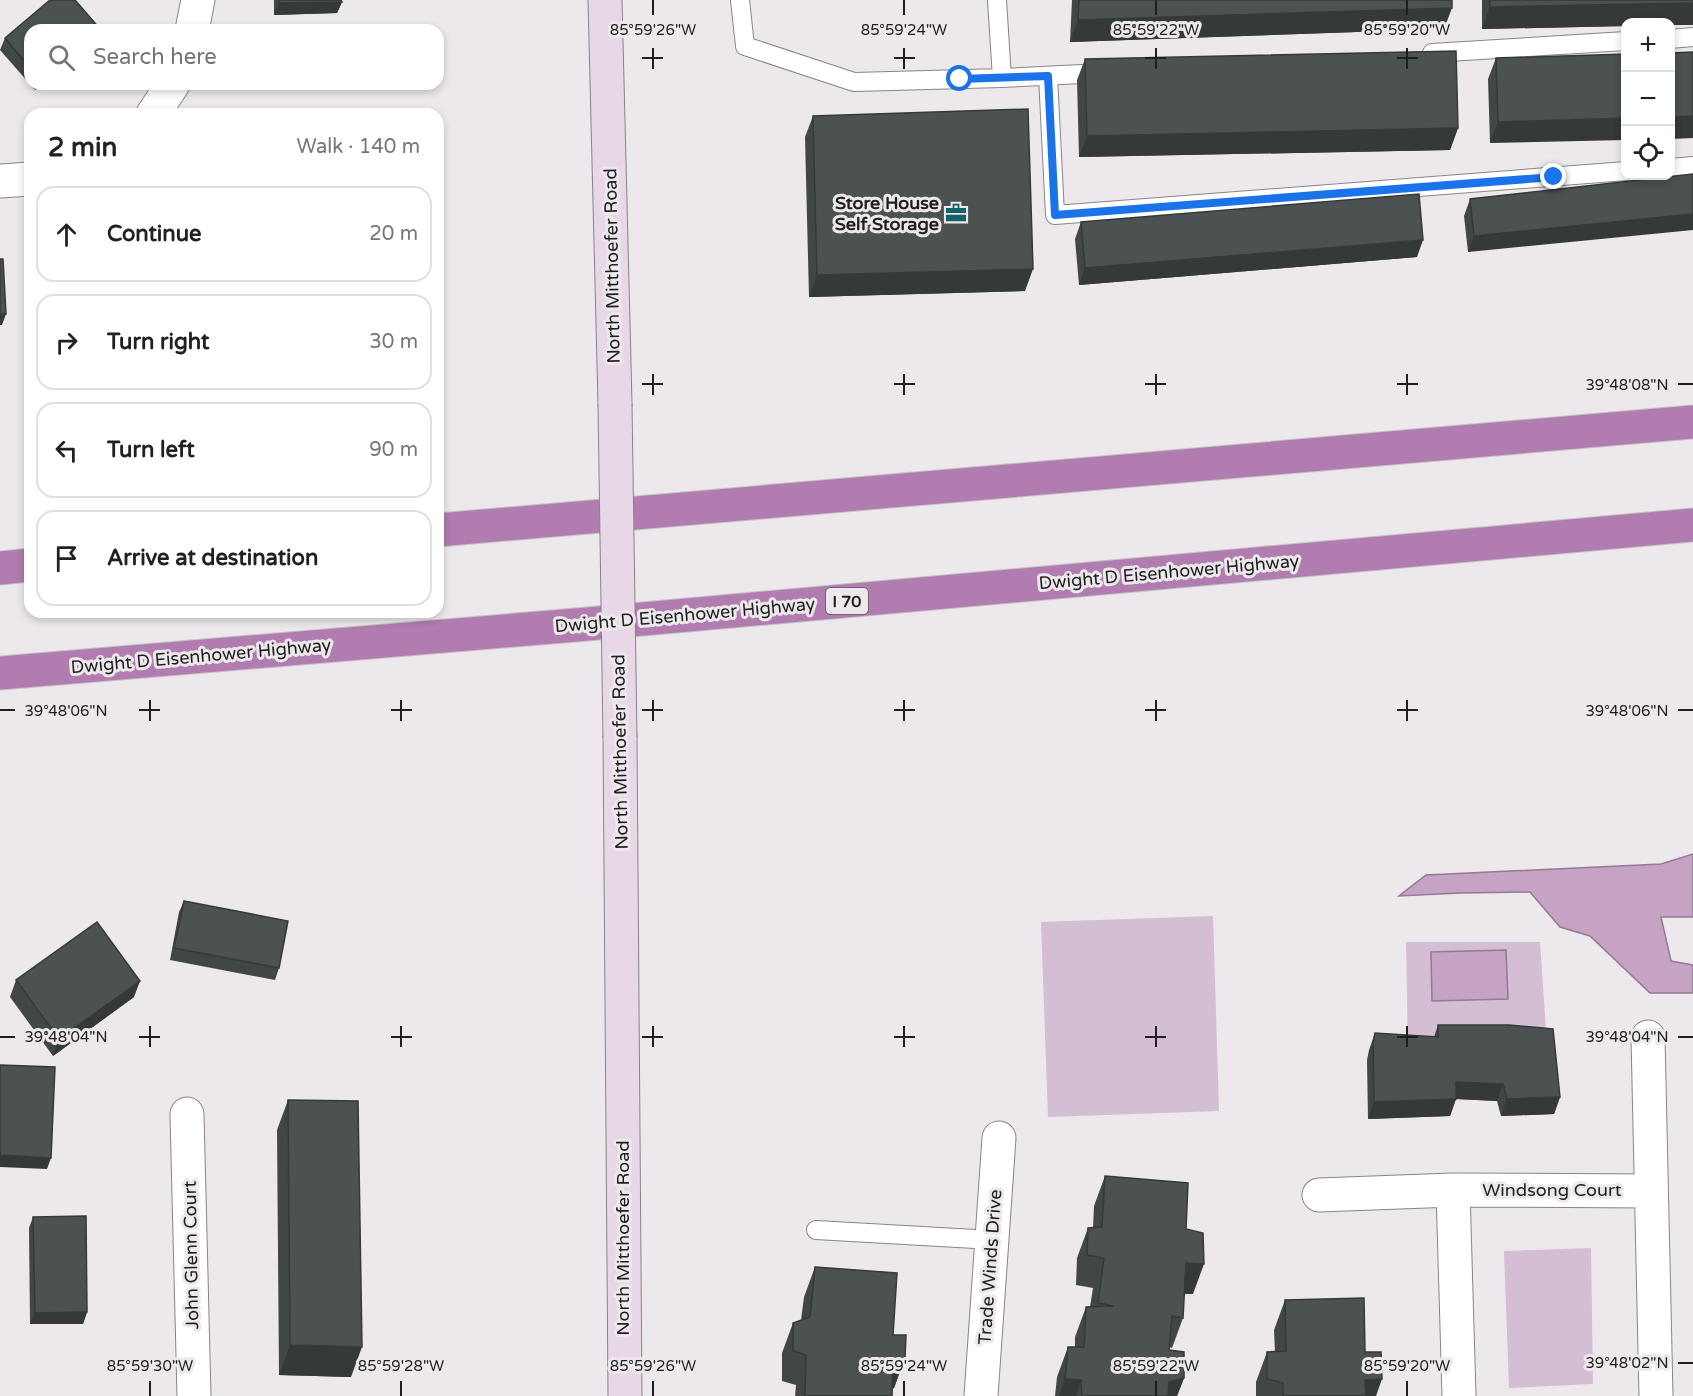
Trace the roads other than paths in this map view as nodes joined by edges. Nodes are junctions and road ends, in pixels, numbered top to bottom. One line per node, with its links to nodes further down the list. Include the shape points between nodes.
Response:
1 (605, 0): 33 (main road, North Mitthoefer Road, bridge, via 620,738)
2 (740, 0): 10 (lane, via 745,46 854,82)
3 (997, 0): 10 (lane)
4 (1693, 37): 5 (lane)
5 (1675, 39)
6 (1621, 42): 7 (lane)
7 (1413, 54)
8 (1119, 72): 9 (lane)
9 (1048, 76): 10 (lane); 15 (lane, via 1055,215)
10 (1002, 78)
11 (169, 90): 12 (street)
12 (157, 108)
13 (1693, 166): 14 (lane)
14 (1675, 168)
15 (1621, 171)
16 (24, 179): 17 (street)
17 (0, 181)
18 (1693, 422): 20 (highway)
19 (1693, 525): 23 (highway, Dwight D Eisenhower Highway / I 70)
20 (444, 529)
21 (24, 566): 22 (highway)
22 (0, 568)
23 (0, 673)
24 (1648, 1037): 28 (street)
25 (188, 1114): 32 (street, John Glenn Court)
26 (999, 1138): 31 (street, Trade Winds Drive)
27 (1453, 1190): 28 (street, Windsong Court); 29 (street, Windsong Court); 35 (street)
28 (1650, 1191): 36 (street)
29 (1319, 1195)
30 (816, 1230): 31 (lane)
31 (993, 1240): 34 (street, Trade Winds Drive)
32 (194, 1396)
33 (625, 1396)
34 (981, 1396)
35 (1459, 1396)
36 (1656, 1396)

